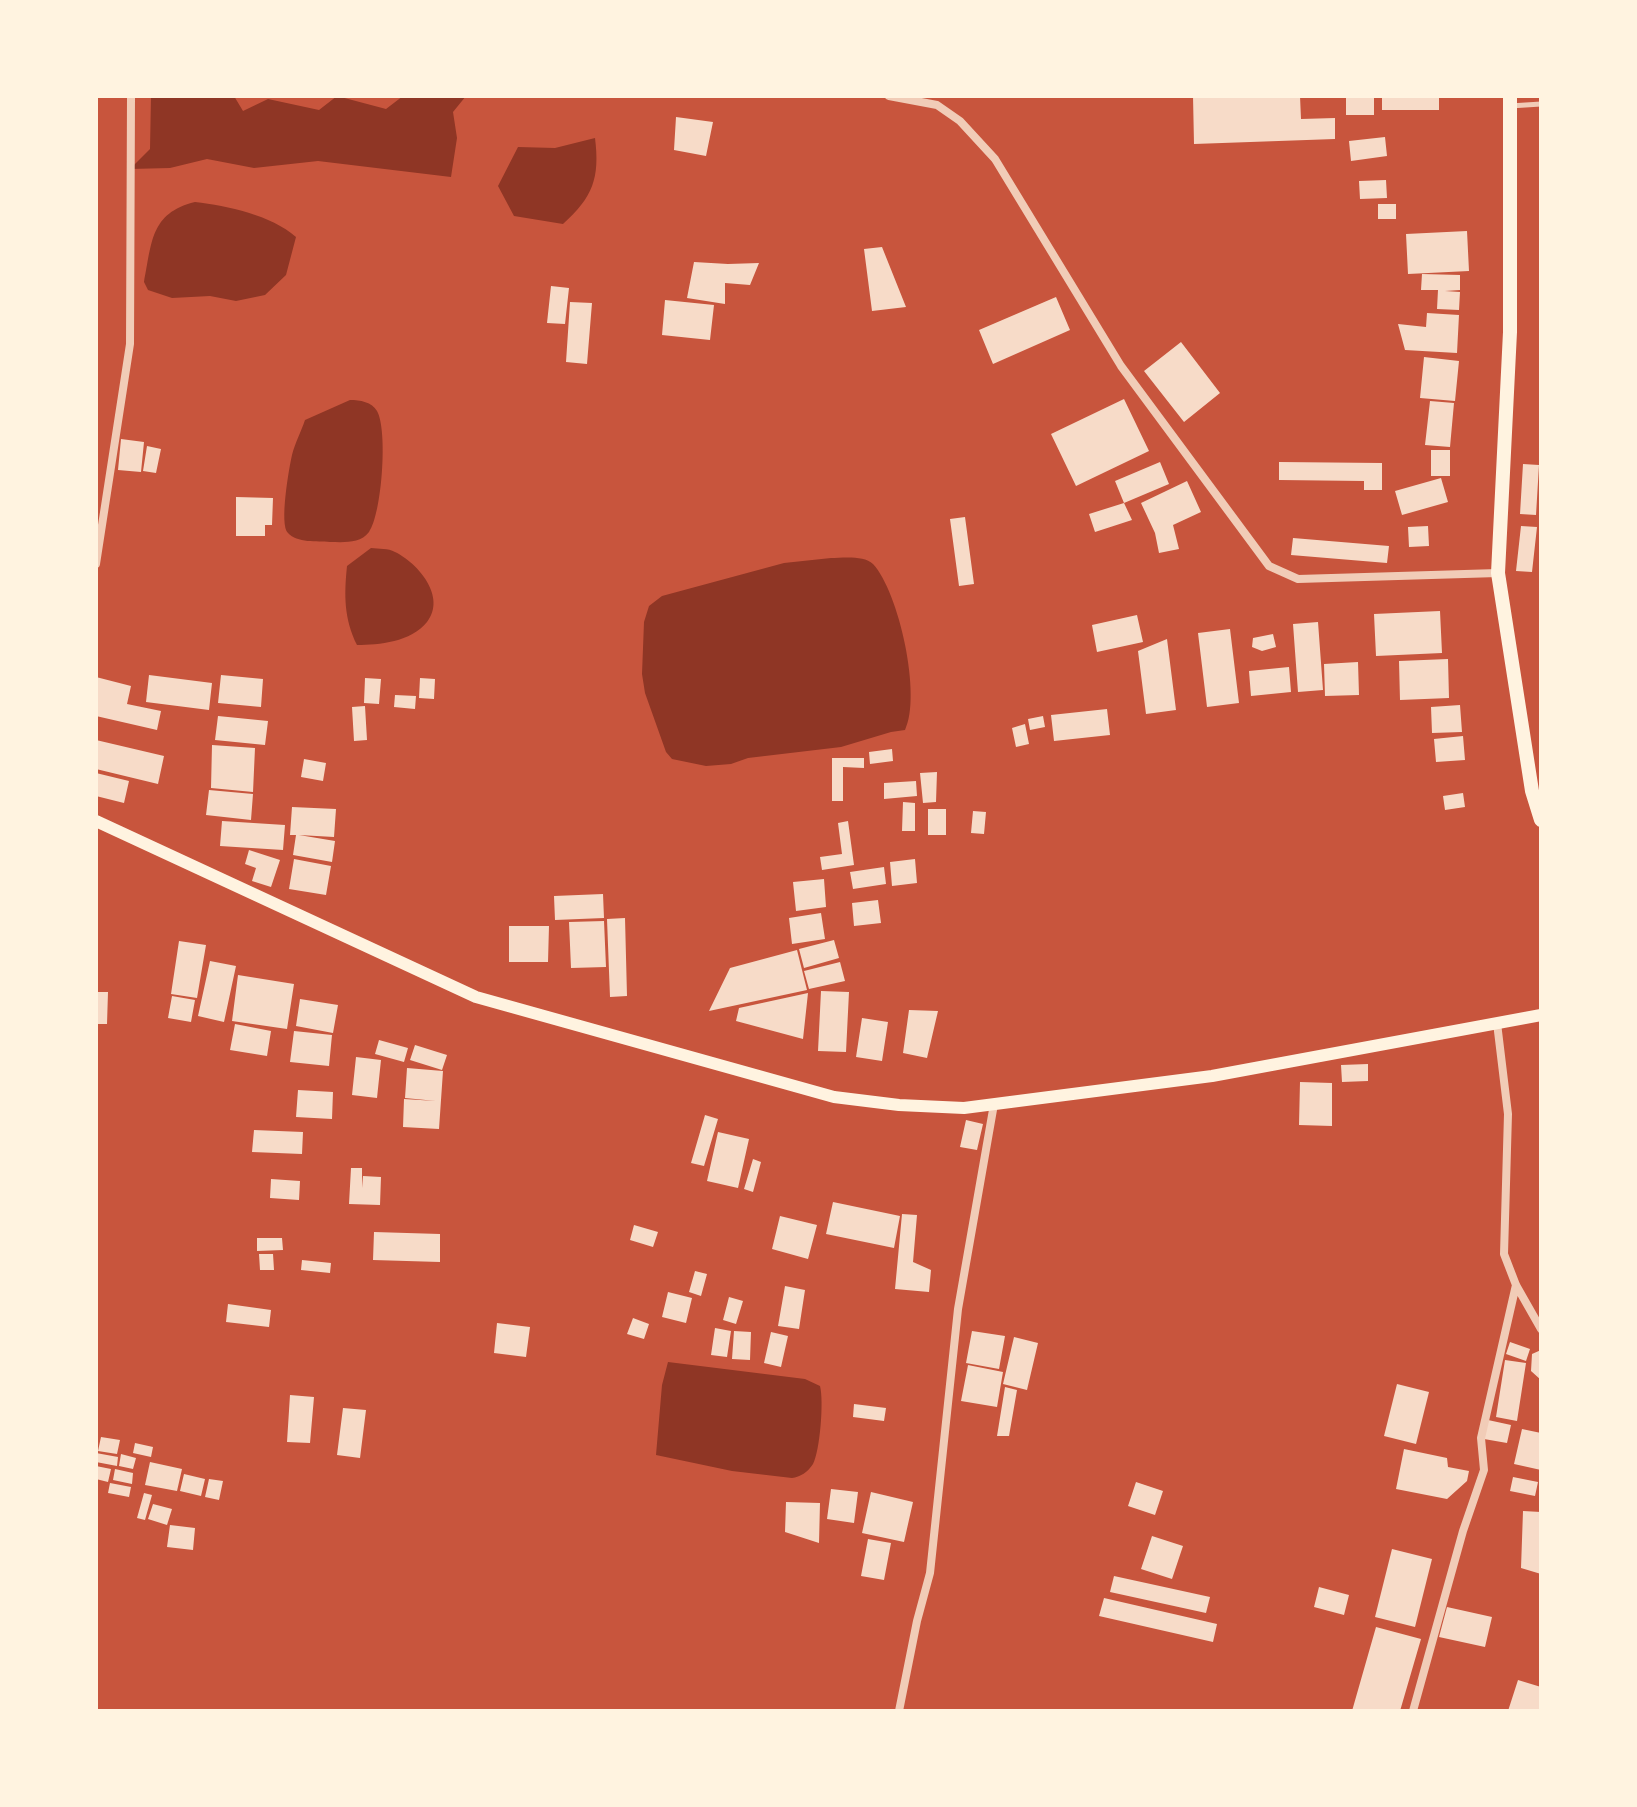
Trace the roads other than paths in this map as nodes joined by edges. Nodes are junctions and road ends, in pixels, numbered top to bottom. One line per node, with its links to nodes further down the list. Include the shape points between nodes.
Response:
1 (131, 96): 5 (street, via 130,344)
2 (889, 96): 6 (street, via 937,105 995,159 1121,366 1269,566 1298,579)
3 (1510, 101): 4 (lane); 6 (main road, via 1510,332)
4 (1541, 104)
5 (96, 564)
6 (1498, 573): 7 (main road)
7 (1541, 820)
8 (96, 821): 11 (main road, via 476,997 834,1097 964,1108)
9 (1541, 1015): 10 (main road)
10 (1497, 1023): 11 (main road, via 1212,1076); 12 (street, via 1508,1114 1504,1254)
11 (994, 1104): 14 (street, via 958,1309 930,1573)
12 (1516, 1285): 13 (street); 15 (street, via 1481,1438 1484,1470)
13 (1541, 1329)
14 (899, 1711)
15 (1413, 1711)

